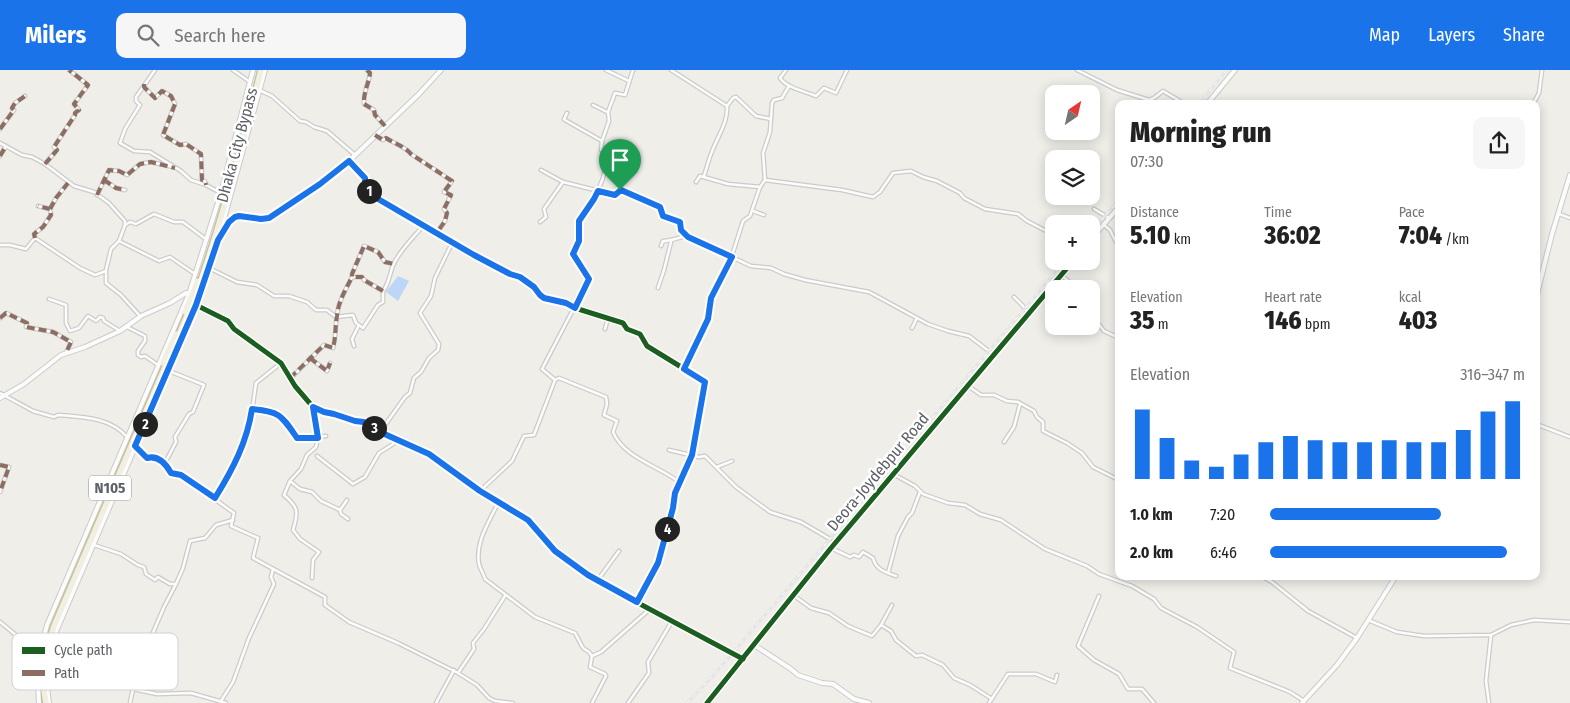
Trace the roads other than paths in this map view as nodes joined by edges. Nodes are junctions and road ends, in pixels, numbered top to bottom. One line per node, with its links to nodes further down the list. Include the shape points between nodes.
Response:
1 (69, 70): 42 (street, via 88,85 74,104 79,110 54,147 57,150)
2 (156, 70): 19 (street)
3 (233, 70): 18 (street)
4 (254, 70): 18 (main road)
5 (259, 70): 90 (highway, Dhaka City Bypass / N105, via 225,194); 187 (highway, Dhaka City Bypass / N105, via 226,203 197,292)
6 (265, 70): 21 (main road)
7 (367, 70): 33 (street, via 370,72 364,104 374,110)
8 (441, 70): 33 (main road)
9 (606, 70): 17 (street)
10 (632, 70): 17 (street)
11 (671, 70): 29 (street)
12 (786, 70): 20 (street, via 780,79)
13 (847, 70): 20 (street, via 836,93 824,88 816,96)
14 (1077, 70): 23 (street, via 1117,90)
15 (1235, 70): 26 (main road)
16 (1542, 70): 27 (street)
17 (630, 81): 30 (street, via 624,96 615,93)
18 (250, 82): 56 (main road)
19 (144, 84): 43 (street, via 136,97 140,105 120,143 134,151 150,152); 52 (street, via 154,98 162,91 171,96 175,104 163,135 201,154 202,180)
20 (789, 86): 32 (street, via 781,99 774,100)
21 (259, 90): 39 (street, via 272,96 300,121 332,135); 77 (main road)
22 (25, 96): 34 (street, via 15,103 14,110)
23 (1152, 100)
24 (1152, 100): 25 (street, via 1163,91)
25 (1178, 100)
26 (1209, 100)
27 (1535, 100)
28 (593, 105): 30 (street)
29 (727, 106): 32 (street, via 736,98 756,116); 46 (street, via 724,125)
30 (608, 112): 37 (street, via 609,121)
31 (567, 114): 37 (street, via 565,120)
32 (771, 119): 48 (street, via 763,153)
33 (385, 126): 35 (main road)
34 (0, 129)
35 (375, 135): 39 (main road); 73 (street, via 408,149 452,180 444,192 451,196 444,209 447,213 445,221)
36 (0, 142): 38 (street)
37 (602, 142): 55 (street, via 602,151 608,157)
38 (6, 146): 40 (street); 42 (street)
39 (355, 155): 41 (main road)
40 (0, 156)
41 (349, 161): 70 (street, via 365,178 373,196); 77 (main road, via 269,218 235,217)
42 (45, 164): 57 (street, via 74,186)
43 (175, 168): 47 (street, via 151,162 140,164 127,175 109,170); 52 (street, via 191,180)
44 (541, 170): 49 (street)
45 (1570, 175): 63 (main road)
46 (704, 176): 50 (street, via 699,176); 53 (street, via 728,184)
47 (104, 180): 54 (street); 57 (street)
48 (765, 180): 53 (street); 72 (street, via 873,197 893,172 911,171 937,181 985,209 1018,214)
49 (562, 182): 55 (street); 67 (street, via 544,209 546,217)
50 (696, 182)
51 (68, 183): 59 (street)
52 (206, 185): 56 (street)
53 (760, 187): 61 (street)
54 (125, 190)
55 (598, 191): 74 (street, via 615,195 621,190 660,207 663,216 680,222 681,230); 100 (street, via 579,221 579,241 573,254 589,279)
56 (221, 193): 76 (main road)
57 (98, 195): 69 (street, via 125,220)
58 (38, 206): 59 (street)
59 (50, 208): 75 (street, via 52,215 34,234)
60 (1094, 209): 65 (street)
61 (753, 210): 64 (street); 84 (street, via 743,221)
62 (1115, 211): 65 (main road)
63 (1558, 213): 66 (street); 93 (main road)
64 (764, 216)
65 (1109, 218): 68 (main road)
66 (1570, 218)
67 (540, 222)
68 (1104, 224): 71 (main road); 78 (street)
69 (125, 225): 76 (street, via 130,222 136,224 154,214 183,222); 79 (street)
70 (423, 226): 73 (street); 85 (street)
71 (1100, 229)
72 (1045, 231)
73 (436, 234): 81 (street)
74 (688, 236): 80 (street); 84 (street)
75 (35, 238): 82 (street, via 26,249); 88 (street, via 95,275)
76 (207, 240): 90 (main road)
77 (218, 240): 86 (main road)
78 (1115, 240)
79 (119, 241): 88 (street, via 111,249); 90 (street, via 159,261 170,257)
80 (671, 242): 83 (street, via 663,241); 94 (street)
81 (452, 243): 100 (street, via 520,277 544,298); 131 (street, via 435,278 431,296 420,313 439,344 438,350 414,378 410,392)
82 (0, 245)
83 (661, 246)
84 (732, 257): 106 (street, via 751,266 771,268 805,280 869,292); 121 (street, via 711,298 708,319)
85 (394, 264): 91 (street, via 385,262 378,252 364,246); 95 (street)
86 (208, 268): 99 (main road); 103 (street, via 237,282 257,285 274,296 289,296 307,302 316,310 327,310)
87 (1065, 270): 89 (main road, Deora-Joydebpur Road)
88 (106, 271): 102 (street, via 106,282)
89 (1061, 275): 92 (street); 101 (main road, Deora-Joydebpur Road)
90 (197, 276): 96 (main road); 186 (highway, N105)
91 (352, 277): 95 (street, via 362,277); 103 (street)
92 (1068, 280)
93 (1540, 283)
94 (658, 288)
95 (383, 291): 107 (street, via 383,302 363,328)
96 (189, 294): 102 (main road); 120 (main road)
97 (1014, 297): 101 (street)
98 (48, 299): 112 (street, via 66,305 66,323 70,331 79,328 88,316 96,321 103,318)
99 (196, 305): 118 (main road, via 228,321 234,329); 122 (main road)
100 (575, 308): 105 (street); 124 (street, via 542,369)
101 (1028, 314): 116 (main road, Deora-Joydebpur Road)
102 (141, 316): 108 (main road)
103 (336, 317): 107 (street, via 353,315); 117 (street, via 333,348 324,345)
104 (0, 318): 115 (street, via 6,313 27,324 26,327 52,332 71,342)
105 (608, 318): 111 (street); 121 (street, via 640,334 647,346)
106 (917, 318): 110 (street); 116 (street, via 973,338)
107 (359, 325): 114 (street, via 352,339)
108 (127, 326): 112 (main road); 120 (street, via 145,336 138,355)
109 (1100, 326): 113 (street)
110 (912, 328)
111 (605, 329)
112 (120, 331): 115 (main road)
113 (1115, 336)
114 (354, 346)
115 (66, 353): 126 (main road, via 24,384)
116 (994, 355): 125 (main road, Deora-Joydebpur Road)
117 (310, 358): 119 (street, via 327,371); 123 (street)
118 (281, 363): 123 (main road); 129 (street, via 256,383)
119 (330, 363)
120 (158, 365): 133 (main road)
121 (684, 369): 140 (street, via 705,382)
122 (167, 370): 138 (main road); 143 (street, via 204,386 193,412 175,437 176,442)
123 (290, 378): 128 (main road)
124 (555, 380): 149 (street, via 560,378 605,397 604,414 617,421 613,432 616,439 643,462); 150 (street, via 534,435 524,436 511,462)
125 (968, 386): 127 (street, via 981,394); 146 (main road, Deora-Joydebpur Road)
126 (1, 396): 133 (street, via 54,417 95,418 117,428)
127 (1020, 404): 137 (street, via 1014,427); 147 (street, via 1034,411 1043,421 1043,431 1067,443 1082,453 1093,467)
128 (313, 407): 131 (main road, via 364,422); 135 (street)
129 (252, 409): 135 (street, via 269,410 283,418 297,438); 153 (street, via 235,465)
130 (1540, 426): 134 (street)
131 (380, 432): 136 (main road)
132 (326, 436): 135 (street)
133 (127, 437): 185 (main road)
134 (1570, 437)
135 (318, 438): 148 (street, via 316,447)
136 (399, 440): 141 (street, via 379,453 365,477 353,484); 150 (main road, via 429,454)
137 (1004, 442)
138 (135, 446): 143 (street, via 147,458); 160 (main road)
139 (669, 450): 140 (street)
140 (692, 455): 145 (street, via 705,456); 149 (street)
141 (318, 456)
142 (732, 461): 145 (street)
143 (165, 463): 153 (street, via 171,473 181,475)
144 (0, 465): 151 (street, via 9,467)
145 (717, 467): 159 (street, via 736,487 770,512 801,522)
146 (893, 474): 152 (street); 161 (main road, Deora-Joydebpur Road)
147 (1115, 478)
148 (290, 481): 156 (street); 166 (street, via 284,495 294,503 297,512 293,530 319,552 313,560)
149 (679, 482): 176 (street, via 658,563)
150 (480, 491): 155 (main road)
151 (0, 492)
152 (920, 492): 164 (street, via 898,536); 167 (street, via 948,504 966,504 980,514 1000,520 1045,549)
153 (215, 498): 158 (street, via 234,513)
154 (347, 500): 156 (street)
155 (498, 503): 171 (main road, via 528,520 555,551); 174 (street, via 479,542 480,566 485,580)
156 (340, 510): 157 (street)
157 (348, 519)
158 (232, 520): 163 (street, via 231,526 258,538 253,558); 172 (street, via 216,525 205,538 190,541)
159 (830, 539)
160 (92, 545): 172 (street, via 121,554 144,567 146,574 155,580 158,578); 188 (main road)
161 (831, 548): 164 (street, via 851,557 859,557 863,552 873,558 880,570); 173 (main road, Deora-Joydebpur Road)
162 (620, 551): 171 (street)
163 (273, 569): 195 (street, via 325,597 328,609 349,622); 205 (street, via 274,584 233,682)
164 (888, 573): 165 (street)
165 (896, 576)
166 (312, 578)
167 (1115, 580)
168 (1116, 580): 206 (street, via 1154,599 1161,608 1234,652 1230,668 1290,692)
169 (1268, 580): 191 (street, via 1308,611)
170 (1393, 580): 179 (main road)
171 (597, 581): 176 (main road)
172 (176, 584): 189 (street)
173 (793, 595): 183 (street, via 811,608 829,613 871,636); 192 (main road, Deora-Joydebpur Road)
174 (505, 596): 193 (street, via 536,617 575,633); 196 (street, via 472,643 474,649)
175 (1099, 596): 217 (street, via 1078,646 1094,660 1119,674 1128,688 1142,689)
176 (637, 602): 178 (main road)
177 (892, 605): 183 (street)
178 (650, 609): 180 (main road); 193 (street, via 601,652)
179 (1368, 620): 190 (street, via 1407,634); 191 (main road)
180 (672, 621): 194 (main road); 213 (street, via 648,662 650,672)
181 (0, 622): 184 (street)
182 (1570, 622): 190 (street, via 1534,620 1511,625)
183 (881, 625): 204 (street, via 916,656 922,655 942,664 954,678)
184 (13, 633)
185 (45, 633)
186 (48, 633)
187 (52, 633)
188 (55, 633)
189 (153, 633)
190 (1491, 635): 218 (street, via 1486,681)
191 (1357, 638): 206 (main road)
192 (754, 645): 194 (main road, Deora-Joydebpur Road); 215 (main road, via 798,676 833,684 853,699)
193 (592, 656): 212 (street, via 590,667 606,675)
194 (743, 659): 214 (main road, Deora-Joydebpur Road)
195 (454, 670): 196 (street); 210 (street)
196 (458, 672): 211 (street, via 489,698)
197 (1057, 674): 204 (street, via 1056,682 1036,674 1008,674)
198 (39, 690): 207 (main road)
199 (42, 690): 207 (highway, N105)
200 (43, 690): 207 (highway, Dhaka City Bypass / N105)
201 (45, 690): 207 (main road)
202 (133, 690): 208 (street)
203 (141, 690): 205 (street, via 157,694 191,693)
204 (992, 699): 216 (street)
205 (221, 701): 209 (street)
206 (1303, 702)
207 (44, 703)
208 (130, 703)
209 (226, 703)
210 (436, 703)
211 (513, 703)
212 (592, 703)
213 (628, 703)
214 (706, 703)
215 (869, 703)
216 (989, 703)
217 (1154, 703)
218 (1489, 703)

